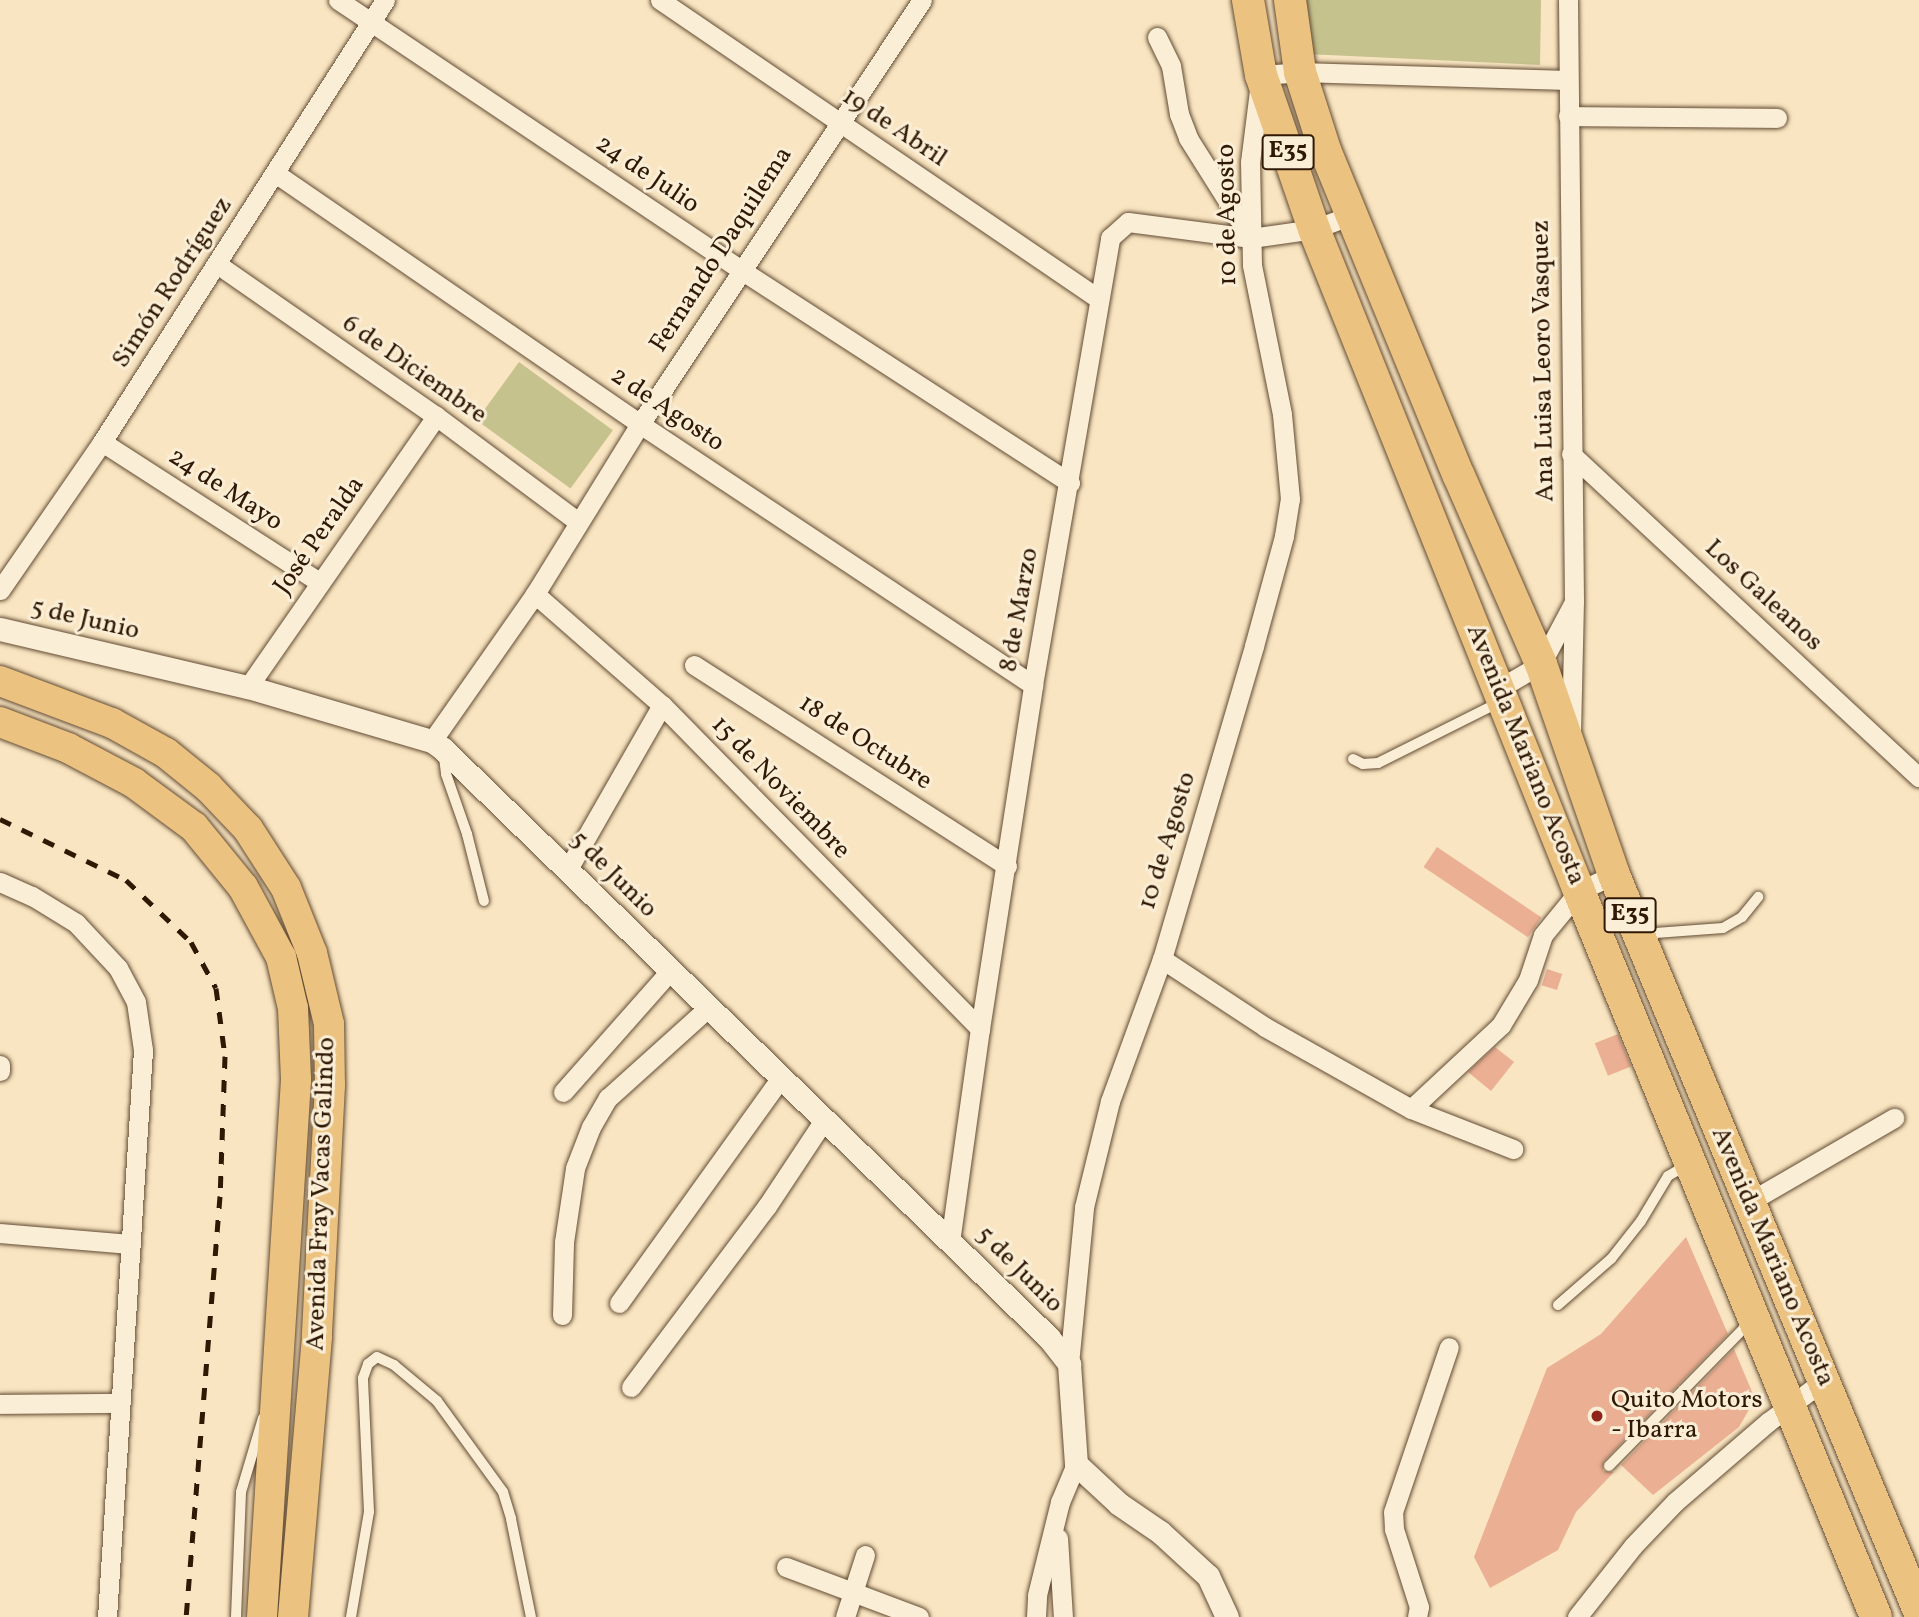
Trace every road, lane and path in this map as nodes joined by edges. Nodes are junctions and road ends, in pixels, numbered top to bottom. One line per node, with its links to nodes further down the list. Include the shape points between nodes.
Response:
1 (338, 0): 8 (street, 24 de Julio)
2 (385, 0): 8 (street, Simón Rodríguez)
3 (660, 0): 15 (street, 19 de Abril)
4 (922, 0): 15 (street, Fernando Daquilema)
5 (1248, 0): 11 (highway, Avenida Mariano Acosta / E35)
6 (1290, 0): 10 (highway, Avenida Mariano Acosta / E35)
7 (1568, 0): 12 (street, Ana Luisa Leoro Vasquez)
8 (371, 21): 16 (street, Simón Rodríguez); 21 (street, 24 de Julio)
9 (1157, 37): 19 (street, via 1171,66 1188,138)
10 (1300, 72): 11 (street); 12 (street); 17 (highway, Avenida Mariano Acosta / E35)
11 (1261, 75): 18 (highway, Avenida Mariano Acosta / E35); 19 (street, 10 de Agosto, via 1250,162)
12 (1567, 80): 13 (street, Ana Luisa Leoro Vasquez)
13 (1568, 116): 14 (street); 26 (street, Ana Luisa Leoro Vasquez)
14 (1777, 118)
15 (838, 122): 21 (street, Fernando Daquilema); 22 (street, 19 de Abril)
16 (275, 173): 20 (street, Simón Rodríguez); 24 (street, 2 de Agosto)
17 (1352, 215): 18 (street, 8 de Marzo); 34 (highway, Avenida Mariano Acosta / E35)
18 (1314, 229): 19 (street, 8 de Marzo); 39 (highway, Avenida Mariano Acosta / E35)
19 (1251, 238): 22 (street, 8 de Marzo, via 1128,222 1110,238); 54 (street, 10 de Agosto, via 1260,313 1282,414 1290,499 1284,536)
20 (217, 264): 23 (street, 6 de Diciembre); 25 (street, Simón Rodríguez)
21 (741, 270): 24 (street, Fernando Daquilema); 27 (street, 24 de Julio)
22 (1099, 299): 27 (street, 8 de Marzo)
23 (436, 416): 28 (street, 6 de Diciembre); 29 (street, José Peralda)
24 (640, 424): 28 (street, Fernando Daquilema); 37 (street, 2 de Agosto)
25 (102, 442): 29 (street, 24 de Mayo); 30 (street, Simón Rodríguez)
26 (1571, 454): 32 (street, Ana Luisa Leoro Vasquez); 45 (street, Los Galeanos)
27 (1070, 483): 37 (street, 8 de Marzo)
28 (578, 522): 31 (street, Fernando Daquilema)
29 (319, 582): 38 (street, José Peralda)
30 (0, 590)
31 (535, 594): 40 (street, 15 de Noviembre); 43 (street, Fernando Daquilema)
32 (1574, 602): 34 (street, Ana Luisa Leoro Vasquez); 42 (street)
33 (0, 629): 38 (street, 5 de Junio)
34 (1541, 664): 39 (street); 42 (highway, Avenida Mariano Acosta / E35)
35 (694, 665): 46 (street, 18 de Octubre)
36 (0, 681): 93 (main road, Avenida Fray Vacas Galindo, via 112,723 166,753 208,787 248,829 286,888 312,953 329,1024 330,1085 317,1337)
37 (1034, 685): 46 (street, 8 de Marzo)
38 (247, 687): 43 (street, 5 de Junio)
39 (1501, 694): 44 (lane, via 1378,763); 50 (highway, Avenida Mariano Acosta / E35)
40 (662, 705): 47 (street); 57 (street, 15 de Noviembre)
41 (0, 722): 76 (main road, Avenida Fray Vacas Galindo, via 68,748 134,783 194,827 243,887 281,957 293,1009 296,1080)
42 (1571, 744): 48 (highway, Avenida Mariano Acosta / E35)
43 (438, 745): 47 (street, 5 de Junio); 52 (lane)
44 (1353, 759)
45 (1919, 777)
46 (1007, 866): 57 (street, 8 de Marzo)
47 (568, 869): 55 (street, 5 de Junio)
48 (1614, 876): 50 (street); 53 (highway, Avenida Mariano Acosta / E35)
49 (0, 882): 70 (street, via 76,923 118,968 136,1002 143,1050)
50 (1579, 891): 62 (street, via 1543,934 1528,979 1501,1024); 66 (highway, Avenida Mariano Acosta / E35)
51 (1758, 897): 53 (lane, via 1742,917 1723,928)
52 (484, 901)
53 (1638, 934): 67 (highway, Avenida Mariano Acosta / E35)
54 (1162, 959): 62 (street, via 1265,1027); 77 (street, 10 de Agosto, via 1110,1101 1084,1207)
55 (669, 972): 56 (street, 5 de Junio); 61 (street)
56 (708, 1008): 60 (street, 5 de Junio); 73 (street, via 608,1098 591,1128 575,1168 564,1242)
57 (979, 1029): 69 (street, 8 de Marzo)
58 (0, 1065): 59 (street)
59 (0, 1071)
60 (780, 1079): 64 (street, 5 de Junio); 71 (street)
61 (563, 1091)
62 (1411, 1109): 65 (street)
63 (1894, 1118): 67 (street)
64 (824, 1120): 69 (street, 5 de Junio); 79 (street, via 767,1206)
65 (1513, 1149)
66 (1690, 1163): 72 (lane, via 1668,1176 1642,1221 1611,1259); 74 (highway, Avenida Mariano Acosta / E35)
67 (1749, 1202): 78 (highway, Avenida Mariano Acosta / E35)
68 (0, 1233): 70 (street)
69 (950, 1242): 77 (street, 5 de Junio, via 1049,1338)
70 (130, 1244): 80 (street)
71 (619, 1303)
72 (1558, 1306)
73 (562, 1315)
74 (1754, 1318): 82 (highway, Avenida Mariano Acosta / E35); 84 (lane)
75 (1448, 1347): 101 (street, via 1393,1512 1394,1529 1419,1607)
76 (278, 1363): 91 (lane, via 241,1492); 92 (main road, Avenida Fray Vacas Galindo)
77 (1069, 1364): 83 (street, 10 de Agosto)
78 (1824, 1381): 82 (street); 89 (highway, Avenida Mariano Acosta / E35)
79 (631, 1387)
80 (120, 1403): 81 (street); 90 (street)
81 (0, 1404)
82 (1789, 1405): 102 (street, via 1675,1502); 103 (highway, Avenida Mariano Acosta / E35)
83 (1076, 1464): 85 (street, 10 de Agosto); 100 (street, via 1208,1576)
84 (1609, 1466)
85 (1056, 1518): 98 (street, 10 de Agosto, via 1037,1595); 99 (street)
86 (865, 1555): 88 (street)
87 (786, 1567): 88 (street)
88 (854, 1591): 96 (street); 97 (street)
89 (1919, 1611)
90 (107, 1617)
91 (236, 1617)
92 (262, 1617)
93 (293, 1617)
94 (351, 1617): 95 (lane, via 369,1512 363,1378 368,1364 377,1357 394,1365 437,1401 503,1492)
95 (531, 1617)
96 (845, 1617)
97 (919, 1617)
98 (1037, 1617)
99 (1063, 1617)
100 (1227, 1617)
101 (1417, 1617)
102 (1577, 1617)
103 (1876, 1617)

